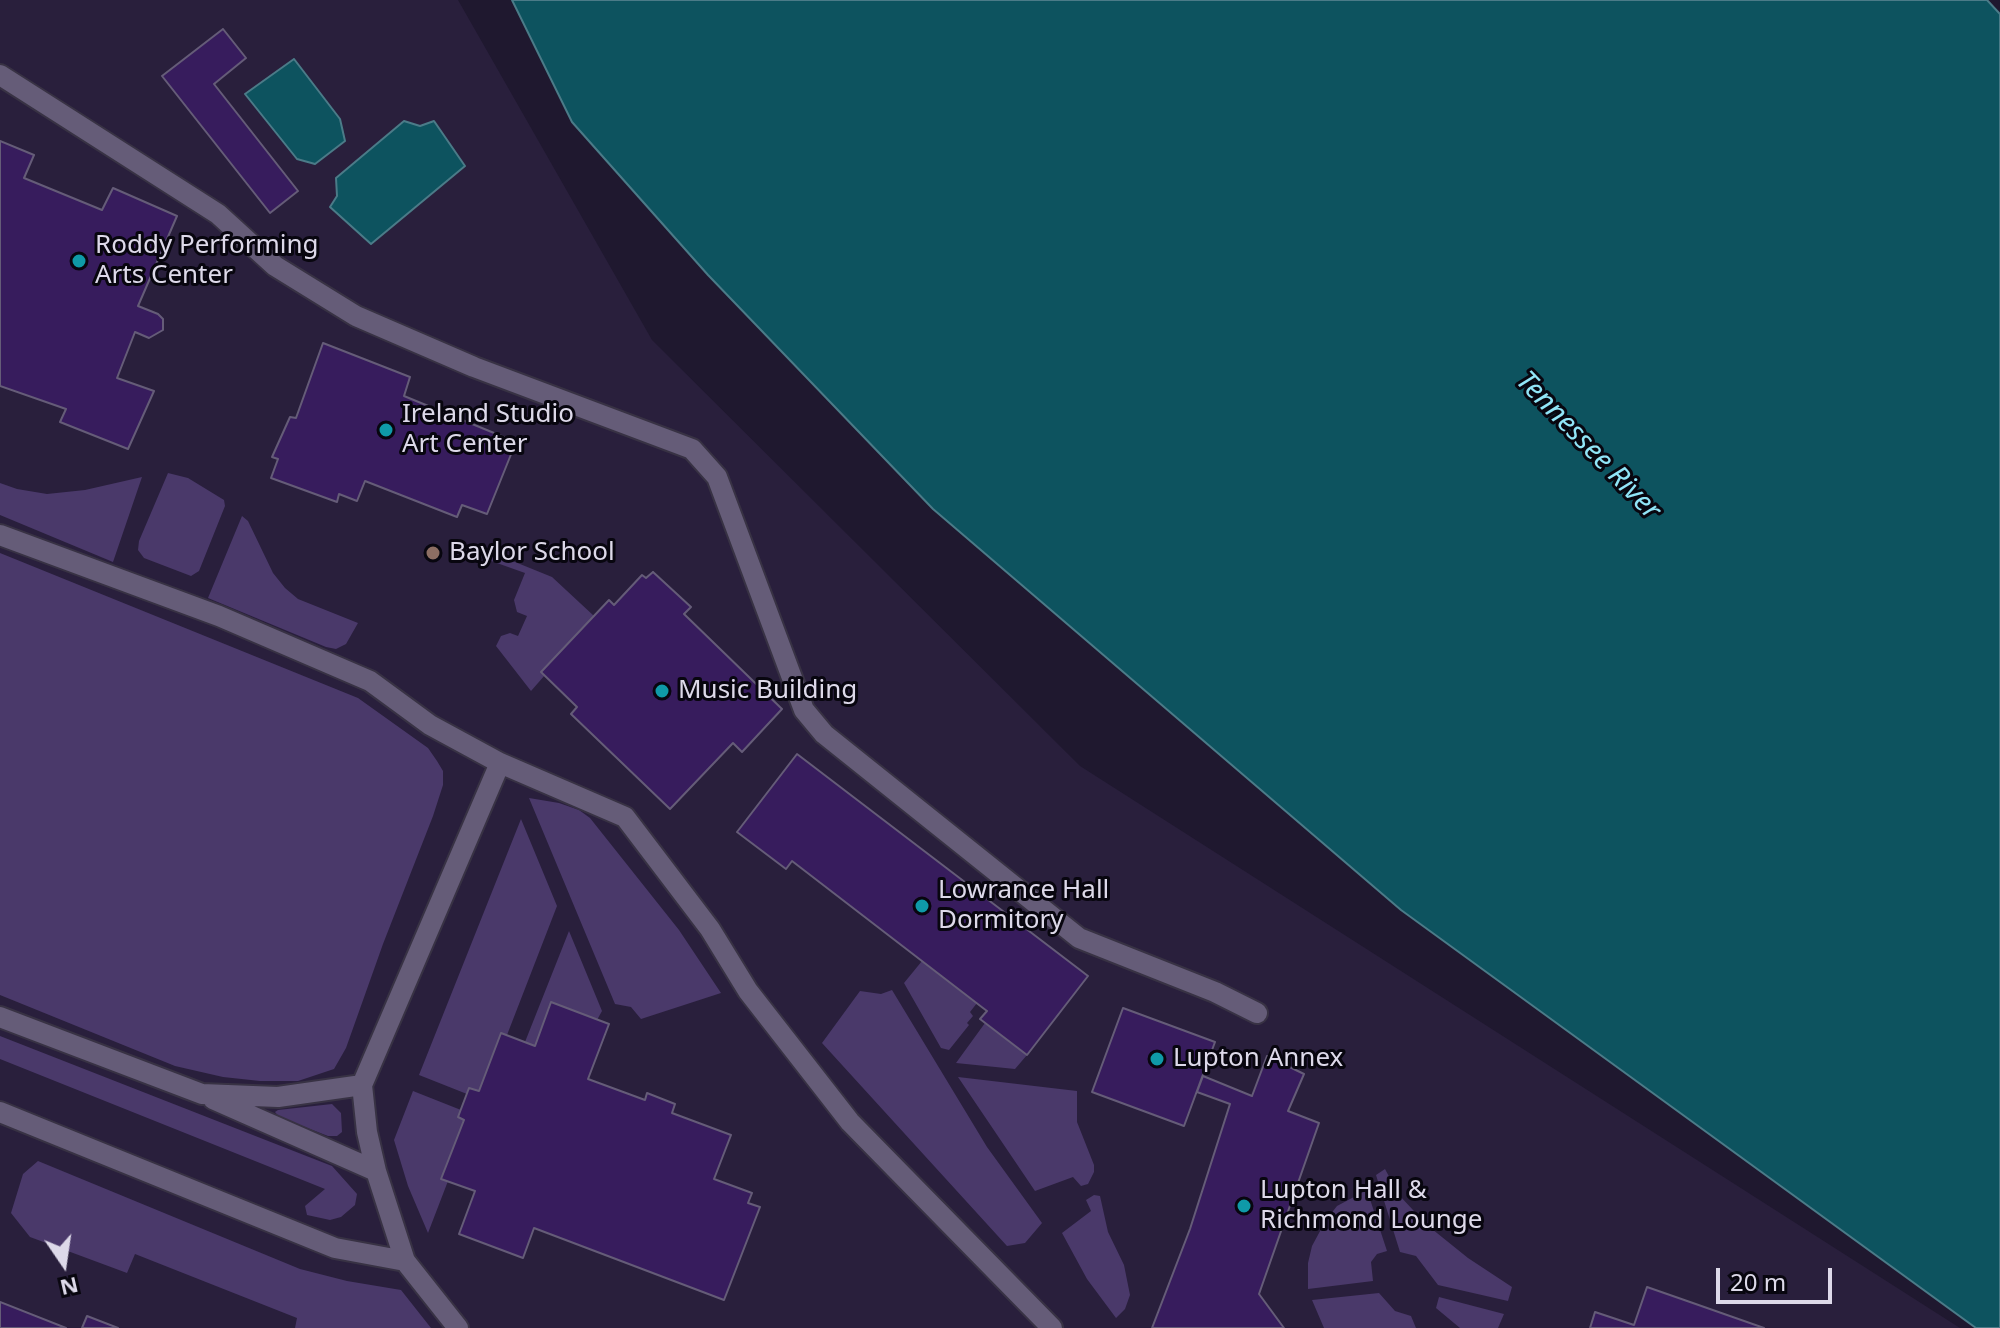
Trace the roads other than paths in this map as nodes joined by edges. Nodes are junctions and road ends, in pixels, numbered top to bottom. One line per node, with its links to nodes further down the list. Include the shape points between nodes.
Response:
1 (0, 75): 4 (lane, via 218,214 275,266 356,316 692,449 717,477 794,687 824,734 1079,938)
2 (0, 535): 3 (lane, via 219,616 370,681 430,725)
3 (500, 763): 6 (lane); 12 (lane, via 625,817 710,929 748,991 850,1122)
4 (1257, 1013)
5 (0, 1017): 7 (lane)
6 (362, 1085): 7 (lane, via 278,1097); 9 (lane)
7 (202, 1094): 9 (lane)
8 (0, 1112): 10 (lane, via 335,1248)
9 (376, 1171): 10 (lane)
10 (405, 1261): 11 (lane)
11 (458, 1328)
12 (1052, 1328)

